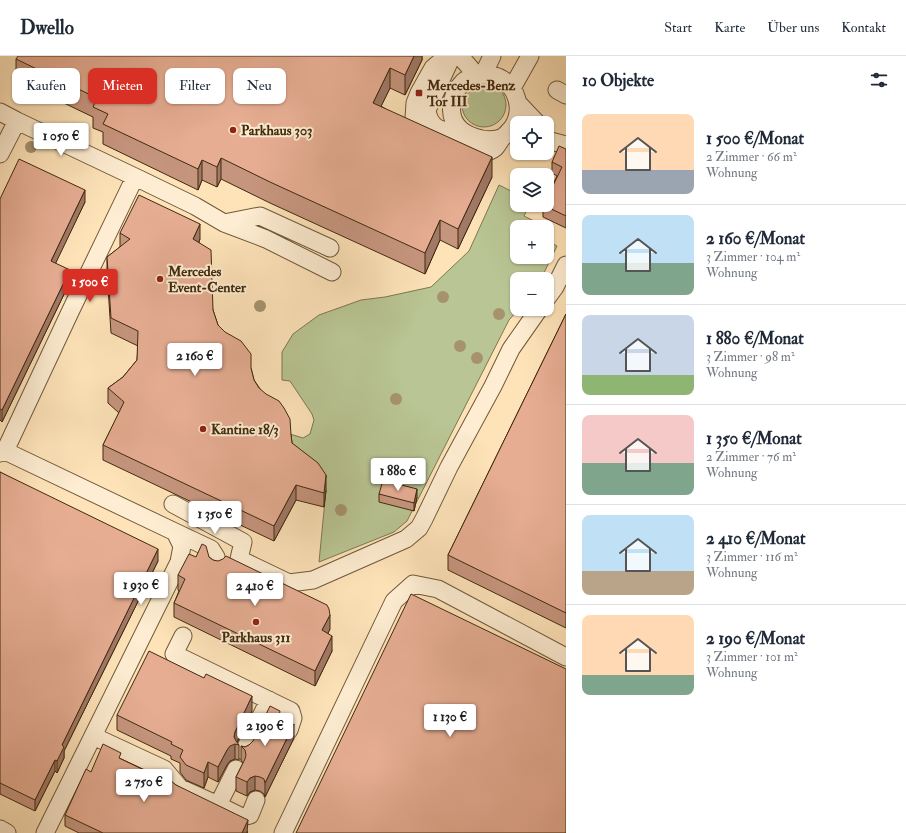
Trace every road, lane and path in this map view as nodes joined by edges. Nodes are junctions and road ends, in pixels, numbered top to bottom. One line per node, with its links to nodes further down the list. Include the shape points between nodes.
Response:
1 (460, 56): 5 (street)
2 (492, 56): 5 (street)
3 (530, 56): 6 (street)
4 (445, 62): 7 (street); 13 (street, via 427,110 428,118 436,128); 14 (street, via 433,68 419,93 414,111 417,124 436,137 468,151 486,153)
5 (480, 75): 6 (street, via 498,77); 7 (street, via 471,77)
6 (512, 88): 8 (street)
7 (455, 92): 13 (street, via 451,111)
8 (518, 104): 10 (street); 11 (street)
9 (0, 112): 12 (street)
10 (517, 116)
11 (530, 116)
12 (17, 121): 15 (street); 16 (street)
13 (457, 133): 14 (street, via 488,140)
14 (510, 134)
15 (0, 154)
16 (135, 177): 17 (street); 23 (street)
17 (224, 223): 18 (street, via 260,216); 20 (street, via 266,239)
18 (330, 248)
19 (566, 265): 21 (street)
20 (332, 272)
21 (554, 288)
22 (534, 316): 24 (street, via 511,349 424,519 406,539 313,580 289,583 239,559 243,542)
23 (3, 452): 25 (street)
24 (173, 504)
25 (175, 532): 26 (street, via 211,549 216,557); 31 (street, via 182,546 179,562)
26 (217, 566)
27 (183, 636): 29 (street, via 174,654)
28 (566, 657): 39 (street, via 438,589 413,584 394,601)
29 (269, 700): 30 (street, via 291,711 293,718); 32 (street)
30 (289, 730)
31 (93, 736): 35 (street, via 164,769 180,788); 38 (street)
32 (244, 751)
33 (236, 769): 35 (street)
34 (256, 800): 35 (street, via 250,815 242,817)
35 (218, 805)
36 (0, 830): 37 (street)
37 (7, 833)
38 (45, 833)
39 (283, 833)

